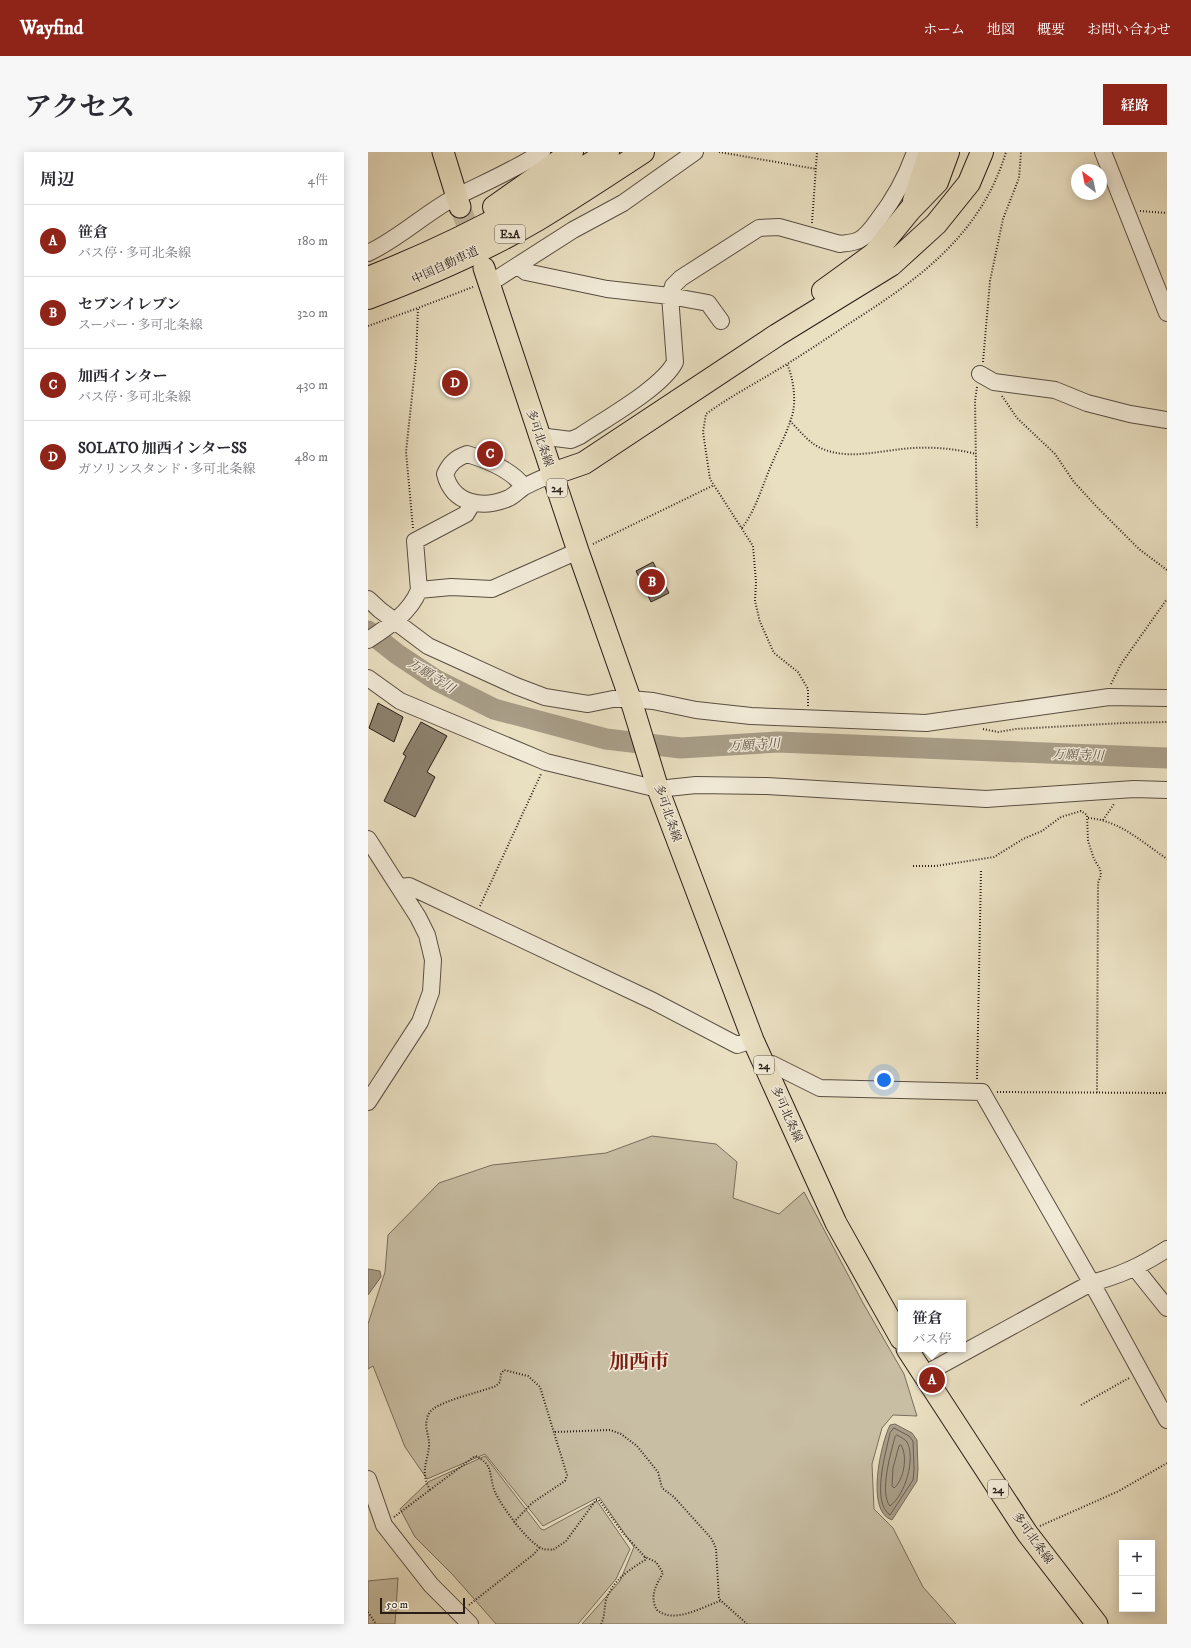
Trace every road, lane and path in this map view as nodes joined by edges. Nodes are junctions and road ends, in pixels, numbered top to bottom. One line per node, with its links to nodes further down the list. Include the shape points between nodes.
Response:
1 (443, 152): 18 (main road)
2 (542, 152): 18 (street)
3 (572, 152): 27 (highway, via 487,211)
4 (608, 152): 27 (highway, 中国自動車道 / E2A, via 526,203 463,236)
5 (643, 152): 29 (highway, 中国自動車道 / E2A, via 536,220 472,253)
6 (695, 152): 25 (street, via 623,202 573,230)
7 (719, 152): 17 (path)
8 (817, 152): 17 (path)
9 (915, 152): 23 (street, via 907,175 893,200 869,232 859,240 840,244)
10 (930, 152): 19 (highway)
11 (948, 152): 19 (highway, via 937,182)
12 (962, 152): 22 (highway)
13 (982, 152): 22 (highway, via 969,183)
14 (1006, 152): 34 (path, via 979,211 960,236 922,274)
15 (1021, 152): 35 (path, via 1019,178 1003,219 991,274)
16 (1103, 152): 20 (street)
17 (816, 168): 23 (path)
18 (459, 202): 24 (street)
19 (910, 210): 41 (highway, via 874,254 772,327 576,452)
20 (1127, 213): 21 (path, via 1135,210); 31 (street)
21 (1167, 213)
22 (936, 224): 41 (highway, via 890,265 777,335 584,463)
23 (811, 236): 28 (street, via 779,227 759,228 681,278 673,286)
24 (368, 253)
25 (518, 266): 26 (street, via 498,278); 28 (street, via 526,272 600,287)
26 (486, 275): 30 (path); 39 (main road, 多可北条線 / 24)
27 (368, 276)
28 (670, 296): 32 (street, via 708,303); 39 (street, via 675,362 670,372 659,383 580,436 571,440)
29 (368, 298)
30 (418, 308): 33 (path); 47 (path, via 416,359 406,452)
31 (1167, 313)
32 (721, 321)
33 (368, 326)
34 (787, 364): 38 (path, via 794,400); 42 (path, via 706,414 703,432 710,479)
35 (980, 374): 36 (street); 40 (path, via 975,401)
36 (997, 382): 37 (street, via 1055,390 1094,405); 49 (path, via 998,388 1017,418 1055,454 1082,491 1129,540)
37 (1167, 420)
38 (790, 421): 40 (path, via 814,444 828,451 874,454 924,448); 45 (path, via 758,499)
39 (539, 436): 41 (main road, 多可北条線 / 24)
40 (976, 454): 46 (path)
41 (552, 474): 43 (street); 48 (main road, 多可北条線 / 24)
42 (714, 485): 45 (path); 48 (path)
43 (524, 487): 44 (street, via 510,498); 44 (street, via 518,478 485,460 467,454 451,463 445,474 447,483 454,492)
44 (472, 504): 47 (street, via 466,514)
45 (742, 528): 60 (path, via 753,546 755,601 760,622 774,652 798,672 808,689)
46 (977, 528)
47 (415, 541): 50 (street)
48 (578, 551): 50 (street, via 492,589 451,587); 58 (main road, 多可北条線 / 24)
49 (1167, 570)
50 (419, 590): 53 (street, via 416,597)
51 (368, 599): 53 (street)
52 (1167, 599): 56 (path, via 1121,664)
53 (392, 624): 54 (street); 58 (street, via 428,646 516,686 545,696 588,704 613,699)
54 (368, 640)
55 (368, 678): 62 (street, via 400,701)
56 (1108, 697): 57 (street); 59 (street)
57 (1167, 698)
58 (631, 703): 60 (street, via 653,701 696,710 751,716); 63 (main road, 多可北条線 / 24)
59 (972, 717): 60 (street, via 926,723); 61 (path, via 974,724 986,731 998,732)
60 (808, 718)
61 (1167, 722)
62 (546, 762): 63 (street); 71 (path)
63 (657, 784): 64 (street, via 767,786 986,799); 72 (main road, 多可北条線 / 24)
64 (1167, 790)
65 (1088, 818): 67 (path, via 1101,819 1121,827); 68 (path, via 1081,811 1061,817 1042,831 1023,839 994,857 936,866); 76 (path, via 1088,841 1101,875 1098,883 1097,936)
66 (368, 839): 70 (street)
67 (1167, 859)
68 (913, 866)
69 (981, 870): 74 (path)
70 (399, 887): 71 (street, via 409,886); 77 (street, via 427,935 433,960 431,992 420,1022)
71 (474, 918): 72 (street, via 653,1001 737,1045)
72 (753, 1040): 73 (main road, 多可北条線 / 24)
73 (764, 1064): 74 (street, via 772,1064 820,1088); 82 (main road, 多可北条線 / 24, via 836,1223)
74 (979, 1092): 76 (path); 80 (street)
75 (1167, 1093): 76 (path)
76 (1097, 1094)
77 (368, 1102)
78 (1167, 1249): 79 (street)
79 (1135, 1268): 80 (street); 81 (street)
80 (1091, 1283): 83 (street); 86 (street)
81 (1167, 1308)
82 (898, 1334)
83 (966, 1351)
84 (909, 1352): 87 (main road, 多可北条線 / 24)
85 (964, 1352): 87 (street)
86 (1140, 1372): 88 (path); 89 (street)
87 (922, 1375): 96 (main road, 多可北条線 / 24)
88 (1081, 1405)
89 (1167, 1420)
90 (555, 1432): 93 (path, via 540,1387 535,1380 504,1370 496,1386 431,1410 426,1419 430,1438 424,1478); 94 (path, via 568,1476 565,1481 532,1503); 99 (path, via 610,1430 621,1434 637,1446 658,1472 662,1488 674,1497 711,1538 716,1548)
91 (1167, 1463): 96 (path, via 1119,1491)
92 (368, 1479): 95 (street)
93 (430, 1491): 94 (path, via 475,1456 485,1460 490,1469 495,1492); 95 (path)
94 (514, 1522): 97 (path)
95 (384, 1525): 103 (street, via 431,1585)
96 (1027, 1532): 107 (main road, 多可北条線 / 24)
97 (540, 1547): 98 (path, via 553,1550 566,1541 596,1500 599,1500 623,1533); 103 (path)
98 (645, 1557): 102 (path, via 656,1562 664,1573 654,1591 653,1599); 105 (path, via 619,1578 612,1588)
99 (720, 1601): 101 (path); 106 (path, via 737,1613)
100 (368, 1612): 104 (path)
101 (694, 1616)
102 (660, 1617)
103 (464, 1618)
104 (376, 1624)
105 (601, 1624)
106 (746, 1624)
107 (1098, 1624)

